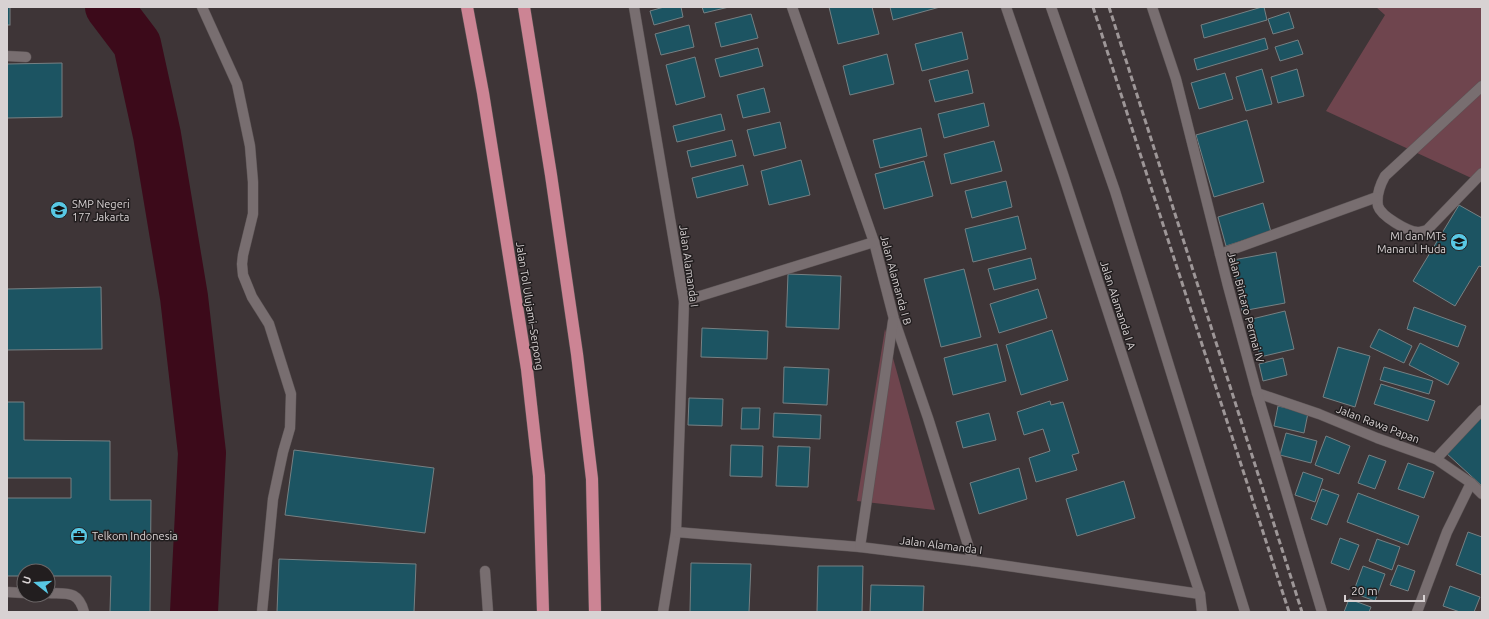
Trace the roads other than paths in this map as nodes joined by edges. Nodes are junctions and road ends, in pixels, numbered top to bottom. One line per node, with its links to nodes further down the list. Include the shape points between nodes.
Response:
1 (202, 7): 30 (street, via 237,84 250,146 254,182 253,214 243,255 243,275 252,297 269,324 291,394 290,428 273,499)
2 (467, 7): 32 (highway, Jalan Tol Ulujami–Serpong, via 527,369 540,476)
3 (524, 7): 33 (highway, via 576,346 592,479)
4 (634, 7): 16 (street, Jalan Alamanda I)
5 (792, 7): 14 (street, Jalan Alamanda I B)
6 (1006, 7): 28 (street, Jalan Alamanda I A)
7 (1051, 7): 36 (street, via 1114,191)
8 (1152, 7): 15 (street, Jalan Bintaro Permai IV, via 1176,80)
9 (7, 56): 10 (street)
10 (26, 57)
11 (1482, 86): 13 (street, via 1392,168 1380,185)
12 (1482, 173): 13 (street, via 1427,230 1420,232 1411,231 1387,217 1379,207)
13 (1377, 197): 15 (street)
14 (874, 242): 16 (street); 17 (street, Jalan Alamanda I B)
15 (1220, 254): 18 (street, Jalan Bintaro Permai IV)
16 (684, 301): 23 (street, Jalan Alamanda I)
17 (894, 319): 24 (street); 25 (street, Jalan Alamanda I B)
18 (1257, 393): 20 (street, Jalan Rawa Papan); 37 (street, Jalan Bintaro Permai IV)
19 (1482, 410): 20 (street)
20 (1436, 459): 21 (street, Jalan Rawa Papan)
21 (1471, 483): 22 (street, Jalan Rawa Papan); 38 (street, via 1447,532)
22 (1482, 494)
23 (676, 532): 24 (street, Jalan Alamanda I); 34 (street, Jalan Alamanda I)
24 (860, 547): 25 (street, Jalan Alamanda I)
25 (973, 561): 28 (street, Jalan Alamanda I)
26 (485, 571): 31 (street)
27 (56, 593): 29 (street, via 72,594 78,599)
28 (1200, 594): 35 (street, Jalan Alamanda I A)
29 (84, 612)
30 (262, 612)
31 (488, 612)
32 (543, 612)
33 (595, 612)
34 (663, 612)
35 (1202, 612)
36 (1245, 612)
37 (1322, 612)
38 (1417, 612)

